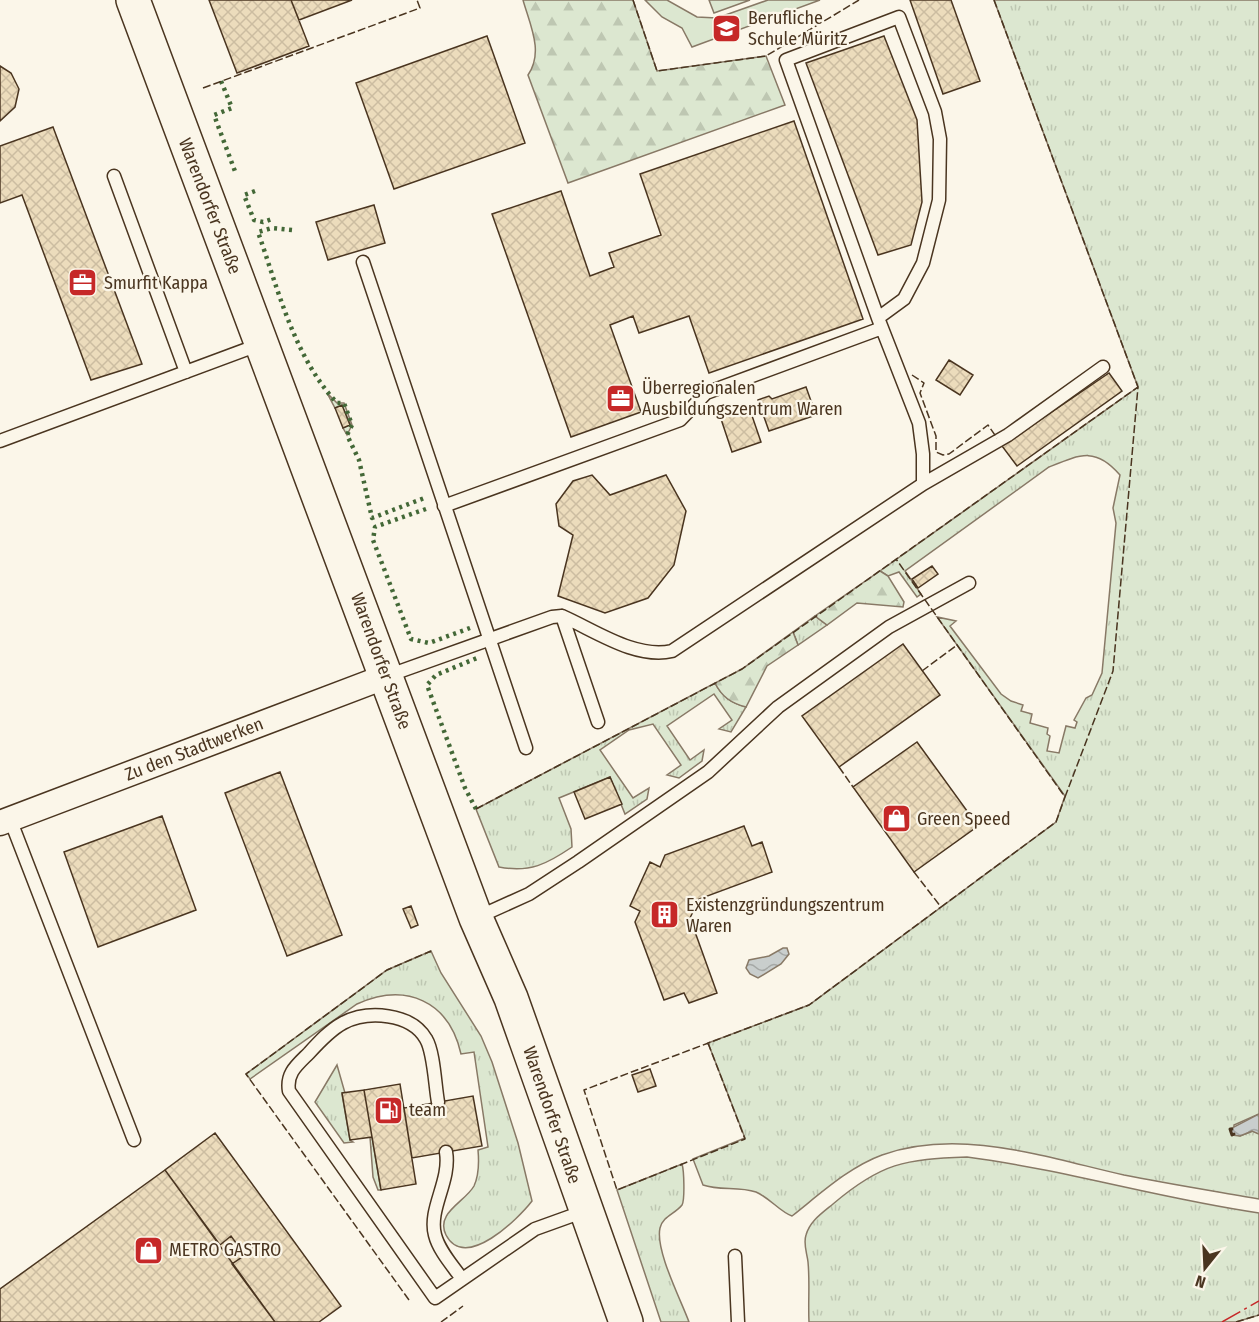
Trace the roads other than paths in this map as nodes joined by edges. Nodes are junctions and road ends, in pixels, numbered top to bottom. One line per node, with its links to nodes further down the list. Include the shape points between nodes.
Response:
1 (133, 0): 5 (main road, Warendorfer Straße)
2 (114, 176): 7 (lane)
3 (363, 262): 10 (lane)
4 (880, 323): 4 (lane, via 786,60 899,17 935,112 940,139 939,200 923,263 904,299); 9 (lane, via 919,423); 10 (lane, via 706,393 680,420)
5 (262, 344): 7 (lane); 14 (main road, Warendorfer Straße)
6 (1103, 367): 9 (lane, via 1008,435)
7 (186, 372): 8 (lane)
8 (0, 441)
9 (923, 484): 12 (lane, via 672,651 640,651)
10 (444, 506): 13 (lane)
11 (969, 583): 18 (lane, via 888,627 778,707 708,772 578,862 529,894)
12 (562, 616): 13 (lane); 15 (lane)
13 (489, 638): 14 (lane); 16 (lane)
14 (387, 676): 17 (street, Zu den Stadtwerken); 18 (main road, Warendorfer Straße)
15 (598, 722)
16 (526, 748)
17 (5, 821): 20 (lane)
18 (476, 918): 22 (main road, Warendorfer Straße, via 511,998)
19 (438, 1102): 24 (lane, via 427,1041 417,1028 400,1019 373,1015 343,1023 323,1038 291,1071 288,1081 289,1091 435,1298)
20 (134, 1140)
21 (446, 1152): 24 (lane, via 448,1173 436,1209 435,1236)
22 (585, 1211): 24 (lane, via 535,1229); 25 (main road, Warendorfer Straße)
23 (735, 1256): 26 (lane)
24 (462, 1280)
25 (626, 1322)
26 (738, 1322)

